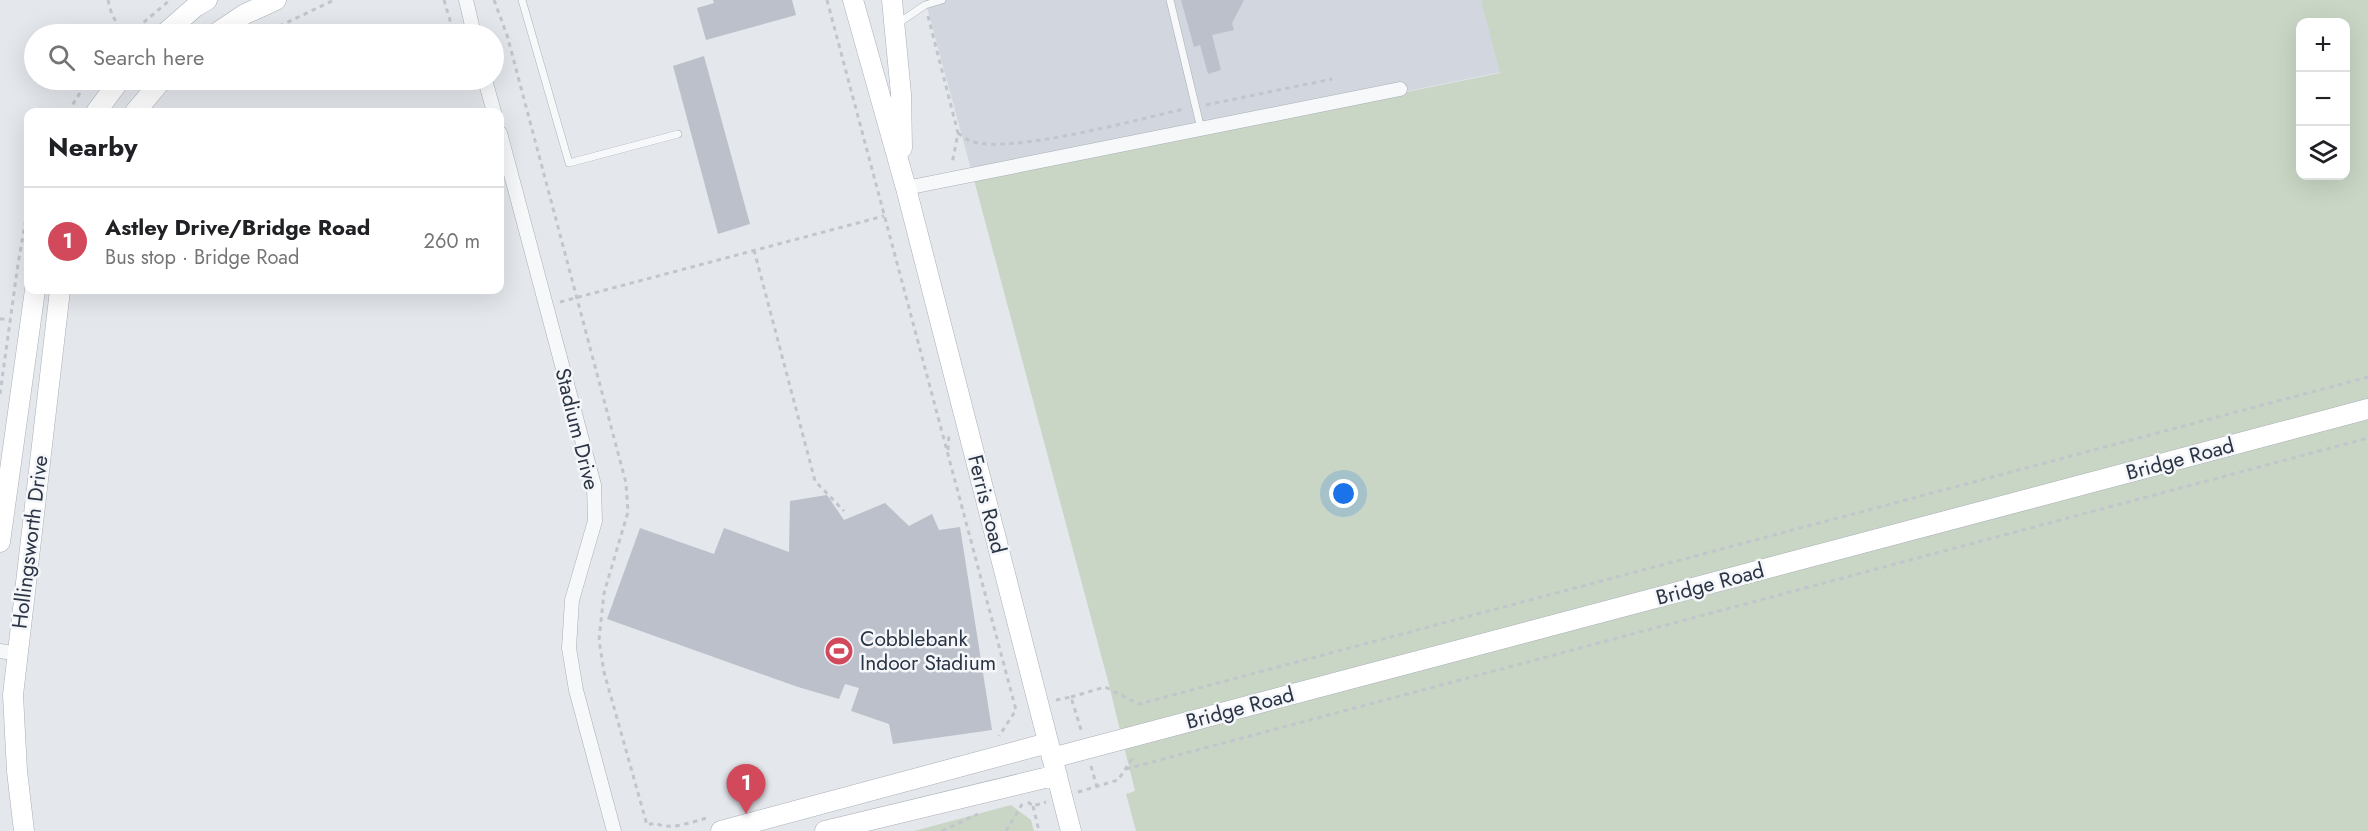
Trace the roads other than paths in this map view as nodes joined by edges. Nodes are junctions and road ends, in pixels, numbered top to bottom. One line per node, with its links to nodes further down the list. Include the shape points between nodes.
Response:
1 (207, 0): 11 (street)
2 (276, 0): 12 (street)
3 (466, 0): 13 (street)
4 (522, 0): 23 (lane, via 569,163)
5 (854, 0): 25 (street, Ferris Road)
6 (892, 0): 14 (street, Ferris Road)
7 (916, 0): 10 (lane)
8 (942, 0): 10 (lane)
9 (1170, 0): 22 (lane)
10 (924, 4): 14 (lane)
11 (175, 24)
12 (230, 24)
13 (472, 24)
14 (895, 26): 25 (street, Ferris Road)
15 (1400, 89): 22 (street)
16 (110, 90): 19 (street)
17 (154, 90): 20 (street)
18 (488, 90): 21 (street)
19 (99, 108)
20 (138, 108)
21 (493, 108)
22 (1202, 129): 25 (street, via 949,179)
23 (678, 134)
24 (504, 148): 35 (street, Stadium Drive, via 594,485 595,521 572,600 569,648 576,690)
25 (904, 183): 33 (street, Ferris Road)
26 (34, 294): 28 (street, Hollingsworth Drive)
27 (60, 294): 29 (street, Hollingsworth Drive)
28 (30, 320): 29 (street); 31 (street, Hollingsworth Drive)
29 (56, 323): 32 (street, Hollingsworth Drive)
30 (2368, 409): 33 (street, Bridge Road)
31 (0, 542)
32 (8, 652): 34 (street, Hollingsworth Drive)
33 (1053, 759): 36 (street, Bridge Road); 37 (street, Bridge Road); 38 (street, Ferris Road)
34 (24, 831)
35 (614, 831)
36 (721, 831)
37 (825, 831)
38 (1071, 831)

